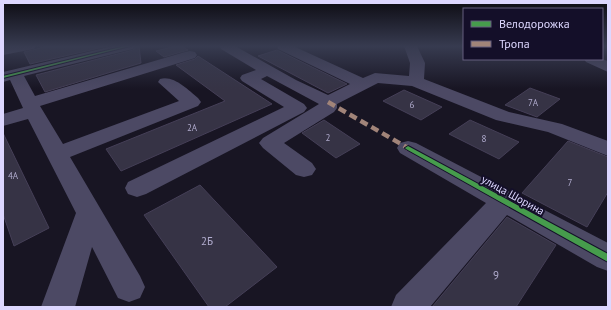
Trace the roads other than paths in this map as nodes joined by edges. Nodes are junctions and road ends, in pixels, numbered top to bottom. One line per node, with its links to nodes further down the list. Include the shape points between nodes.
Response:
1 (69, 60): 9 (street)
2 (173, 60): 14 (street)
3 (266, 60): 20 (street, via 248,78 298,108)
4 (278, 60): 13 (street, via 290,83)
5 (295, 60): 12 (street)
6 (417, 60): 10 (street, via 419,72)
7 (594, 60): 8 (street)
8 (608, 67)
9 (9, 75): 14 (street)
10 (415, 81): 12 (street, via 375,78); 17 (street, via 503,116 555,128)
11 (166, 82): 18 (street, via 192,102)
12 (363, 84): 13 (street)
13 (328, 102): 19 (street, via 328,108 270,143)
14 (32, 107): 15 (street); 18 (street)
15 (3, 120)
16 (408, 148): 21 (street, улица Шорина)
17 (608, 149)
18 (57, 154): 22 (street)
19 (304, 169)
20 (137, 188)
21 (504, 201): 23 (street, улица Шорина); 26 (street)
22 (89, 213): 24 (street); 25 (street)
23 (608, 258)
24 (129, 287)
25 (58, 307)
26 (408, 307)

